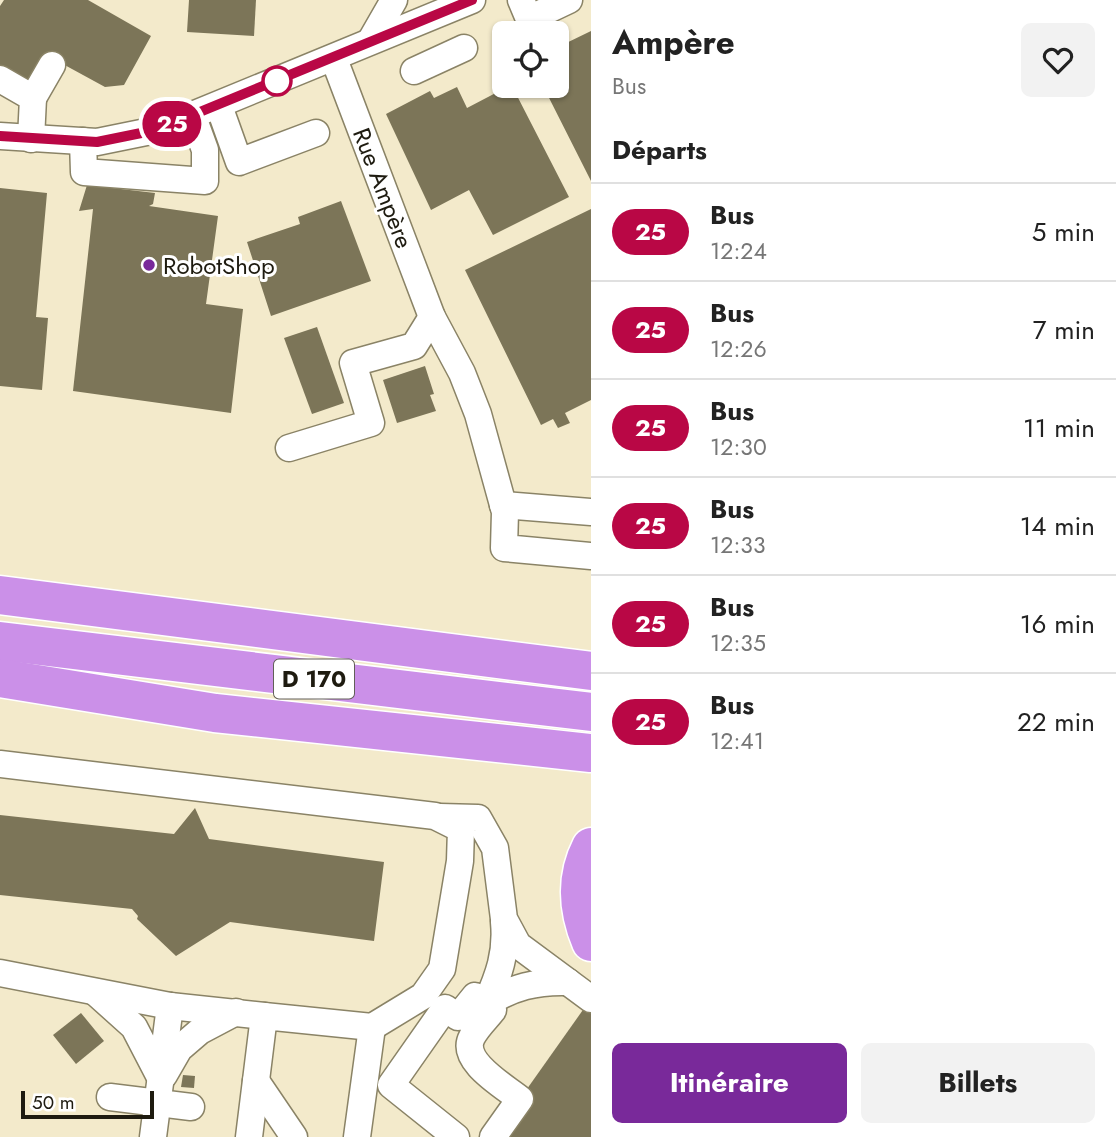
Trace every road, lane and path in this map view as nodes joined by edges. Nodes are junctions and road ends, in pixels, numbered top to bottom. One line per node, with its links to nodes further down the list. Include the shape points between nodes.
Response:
1 (394, 0): 6 (street)
2 (472, 0): 5 (street)
3 (521, 0): 4 (street, via 529,19)
4 (569, 0)
5 (431, 11): 6 (street); 9 (street, via 467,53)
6 (371, 40): 7 (street)
7 (334, 59): 12 (street); 18 (street, Rue Ampère)
8 (52, 65): 11 (street)
9 (414, 71)
10 (0, 79): 11 (street)
11 (33, 97): 16 (street)
12 (219, 106): 13 (street); 14 (street, via 239,162)
13 (192, 117): 17 (street, via 156,130); 17 (street, via 205,150 205,181 84,172)
14 (316, 133)
15 (0, 136): 16 (street)
16 (31, 139): 17 (street)
17 (83, 141)
18 (432, 317): 19 (street, via 414,346 353,363 371,423); 20 (street, Rue Ampère, via 478,414)
19 (289, 448)
20 (503, 505): 21 (street); 22 (street, Rue Ampère, via 504,548)
21 (591, 512)
22 (591, 556)
23 (0, 594): 25 (highway, D 170)
24 (0, 641): 31 (highway, D 170)
25 (378, 642): 26 (highway, via 443,640); 27 (highway, D 170)
26 (591, 656)
27 (591, 671)
28 (0, 678): 30 (highway)
29 (0, 690): 30 (highway)
30 (114, 697): 32 (highway, via 215,713)
31 (591, 712)
32 (591, 753)
33 (0, 764): 34 (street)
34 (435, 817): 36 (street, via 478,818 495,848); 46 (street, via 461,829 442,969 424,996)
35 (591, 847): 37 (highway, via 579,897)
36 (504, 919): 39 (street, via 518,945); 42 (street, via 503,965)
37 (591, 942)
38 (0, 973): 40 (street)
39 (568, 982): 41 (street); 42 (street, via 541,981 509,989)
40 (94, 991): 43 (street); 48 (street, via 134,1027)
41 (591, 999)
42 (486, 1004): 56 (street, via 475,996 458,1017 445,1008 391,1085); 57 (street, via 493,1010 471,1038 469,1049 473,1060 520,1099)
43 (170, 1006): 44 (street); 48 (street)
44 (238, 1012): 45 (street); 48 (street, via 200,1031 179,1049)
45 (264, 1016): 46 (street); 47 (street)
46 (372, 1027): 54 (street); 55 (street, via 368,1117)
47 (256, 1081): 52 (street); 53 (street)
48 (159, 1091): 49 (street); 50 (street); 51 (street)
49 (110, 1097)
50 (191, 1107)
51 (153, 1137)
52 (249, 1137)
53 (294, 1137)
54 (357, 1137)
55 (373, 1137)
56 (456, 1137)
57 (493, 1137)

